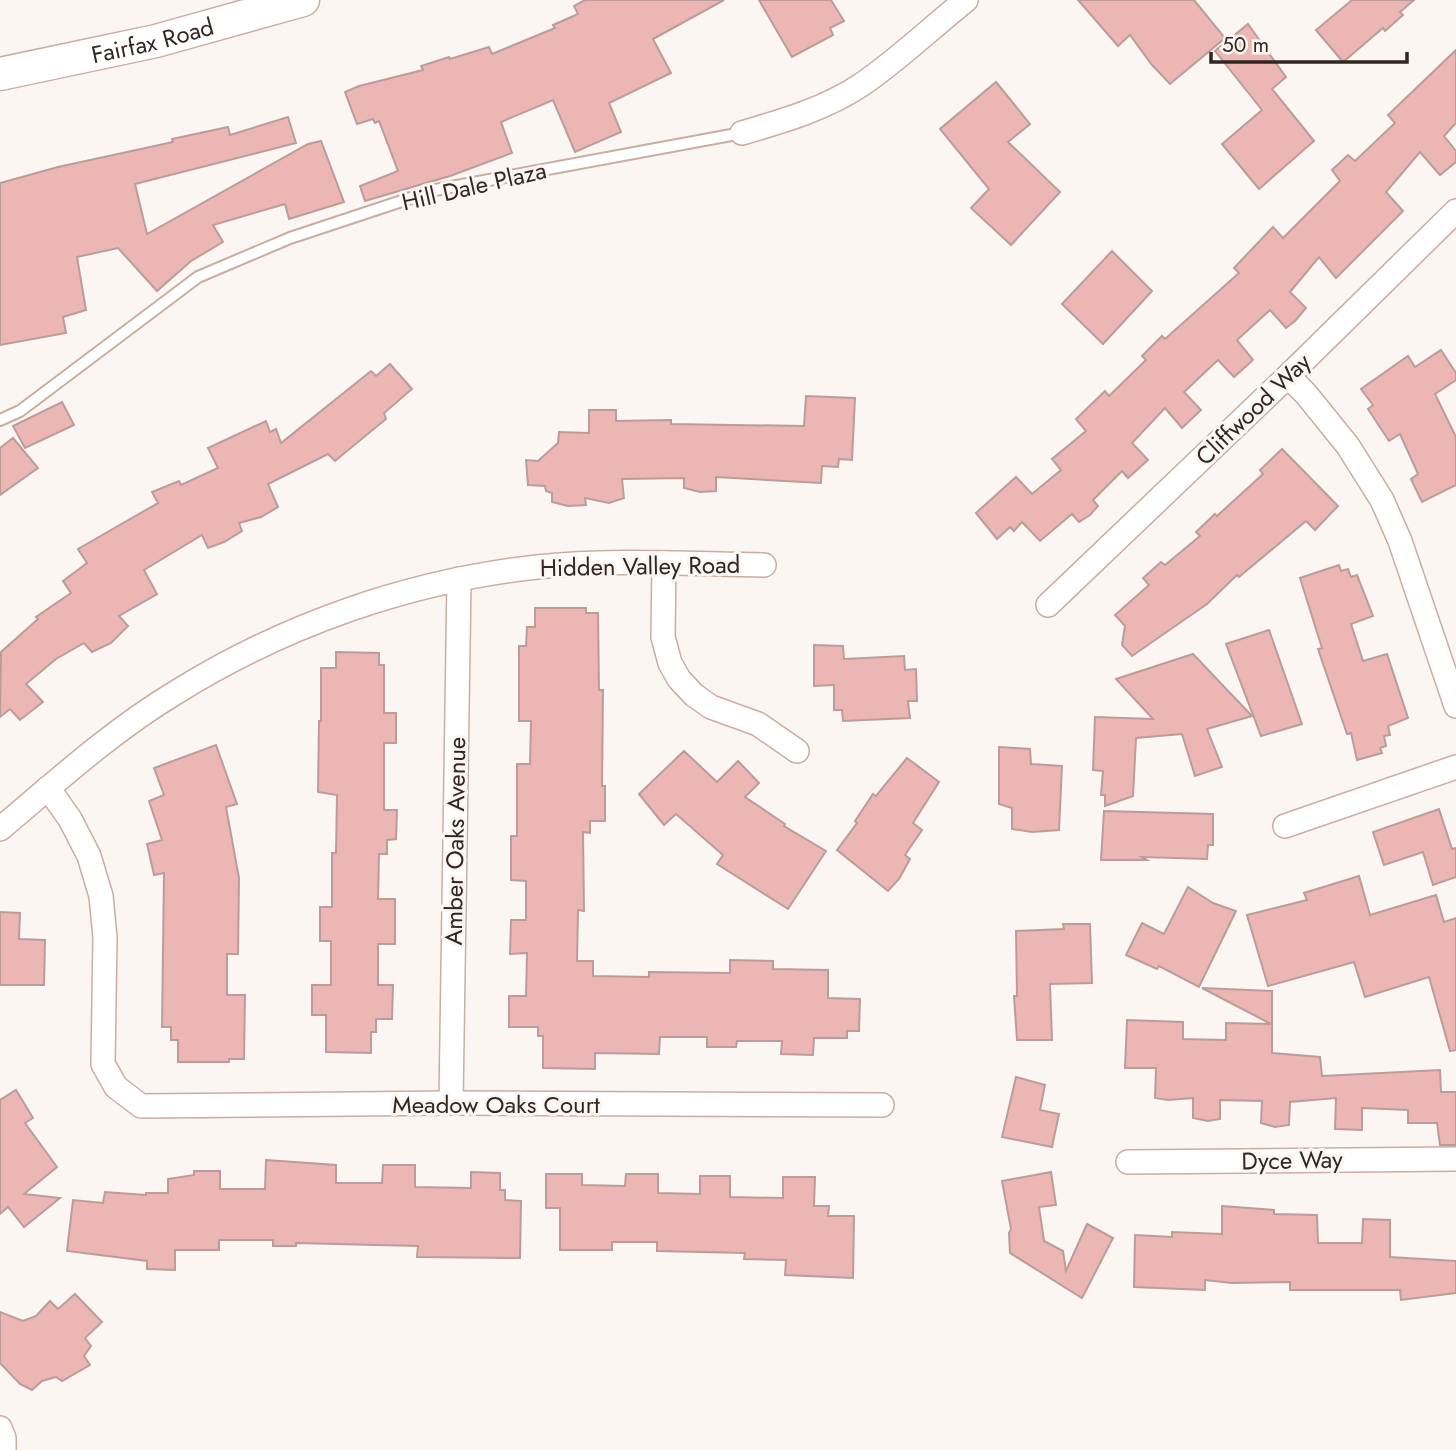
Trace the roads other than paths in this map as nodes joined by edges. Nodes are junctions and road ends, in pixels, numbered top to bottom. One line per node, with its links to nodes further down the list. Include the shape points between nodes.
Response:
1 (303, 0): 3 (main road, Fairfax Road, via 156,41)
2 (966, 0): 4 (street, Hill Dale Plaza, via 862,85 801,115)
3 (0, 74)
4 (742, 133): 7 (lane, Hill Dale Plaza, via 435,190 290,238 198,277 20,411)
5 (1456, 211): 6 (street, Cliffwood Way)
6 (1288, 376): 11 (street, Cliffwood Way); 12 (street, via 1348,446 1382,500)
7 (0, 420)
8 (664, 564): 9 (street, Hidden Valley Road); 10 (street, Hidden Valley Road, via 537,567); 13 (street, via 663,637 679,679 711,707 758,724)
9 (764, 565)
10 (459, 579): 15 (street, Hidden Valley Road, via 334,615 238,657 114,734); 18 (street, Amber Oaks Avenue)
11 (1048, 605)
12 (1456, 706)
13 (797, 751)
14 (1456, 767): 16 (street)
15 (48, 788): 17 (street, Hidden Valley Road); 18 (street, Meadow Oaks Court, via 71,819 101,896 105,937 103,1064 116,1087 141,1106)
16 (1285, 826)
17 (0, 830)
18 (451, 1103): 19 (street, Meadow Oaks Court)
19 (882, 1105)
20 (1456, 1158): 21 (street, Dyce Way)
21 (1128, 1162)
22 (0, 1428): 23 (street)
23 (4, 1450)

